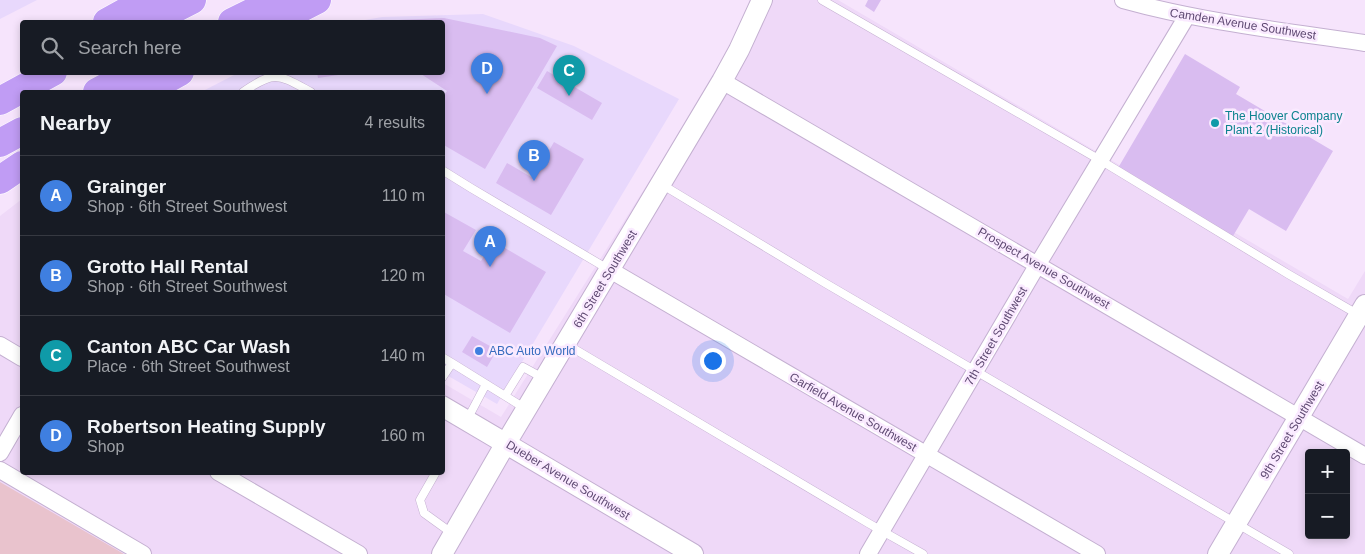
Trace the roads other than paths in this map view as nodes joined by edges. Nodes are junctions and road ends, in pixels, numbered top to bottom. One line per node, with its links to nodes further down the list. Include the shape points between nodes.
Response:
1 (147, 0): 9 (highway)
2 (192, 0): 10 (highway)
3 (277, 0): 11 (highway)
4 (317, 0): 12 (highway)
5 (762, 0): 18 (street, 6th Street Southwest)
6 (822, 0): 28 (lane)
7 (1123, 0): 8 (street, Camden Avenue Southwest)
8 (1187, 16): 13 (street, Camden Avenue Southwest); 28 (street, 7th Street Southwest)
9 (111, 20)
10 (153, 20)
11 (236, 20)
12 (278, 20)
13 (1365, 43)
14 (20, 70): 19 (highway)
15 (47, 75): 24 (highway)
16 (129, 75): 20 (highway)
17 (175, 75): 21 (highway)
18 (722, 81): 32 (street, 6th Street Southwest); 33 (street, Prospect Avenue Southwest)
19 (0, 82)
20 (100, 90)
21 (148, 90)
22 (246, 90): 23 (lane, via 263,79 275,77)
23 (307, 90)
24 (0, 100)
25 (20, 132): 26 (highway)
26 (0, 145): 27 (street)
27 (20, 158)
28 (1100, 160): 33 (street, 7th Street Southwest); 35 (lane, via 1279,269)
29 (20, 166): 31 (highway)
30 (445, 172): 34 (lane)
31 (0, 180)
32 (661, 184): 34 (street, 6th Street Southwest); 41 (lane)
33 (1038, 264): 41 (street, 7th Street Southwest); 48 (street, Prospect Avenue Southwest)
34 (610, 270): 36 (street, 6th Street Southwest); 53 (street, Garfield Avenue Southwest)
35 (1363, 313): 48 (street, 9th Street Southwest)
36 (566, 344): 43 (street, 6th Street Southwest); 59 (lane)
37 (0, 345): 38 (street)
38 (20, 357)
39 (445, 358): 40 (lane)
40 (452, 362): 42 (lane); 44 (lane)
41 (976, 370): 53 (street, 7th Street Southwest); 58 (lane)
42 (445, 373)
43 (544, 379): 45 (lane, via 523,367); 47 (street, 6th Street Southwest)
44 (486, 384): 45 (lane); 50 (lane)
45 (505, 396): 47 (lane)
46 (445, 409): 50 (street, Dueber Avenue Southwest)
47 (526, 409): 51 (street, 6th Street Southwest)
48 (1300, 417): 54 (street, Prospect Avenue Southwest); 58 (street, 9th Street Southwest)
49 (20, 418): 52 (street)
50 (467, 420): 51 (street, Dueber Avenue Southwest)
51 (506, 443): 60 (street, 6th Street Southwest); 64 (street, Dueber Avenue Southwest)
52 (0, 453)
53 (927, 456): 59 (street, 7th Street Southwest); 67 (street, Garfield Avenue Southwest)
54 (1365, 456)
55 (0, 470): 61 (street)
56 (223, 475): 62 (street)
57 (434, 475): 60 (lane, via 420,500 424,513)
58 (1236, 523): 68 (street, 9th Street Southwest); 69 (lane)
59 (882, 530): 65 (street, 7th Street Southwest); 66 (lane)
60 (453, 534): 63 (street, 6th Street Southwest)
61 (143, 554)
62 (359, 554)
63 (442, 554)
64 (693, 554)
65 (868, 554)
66 (923, 554)
67 (1097, 554)
68 (1218, 554)
69 (1289, 554)

